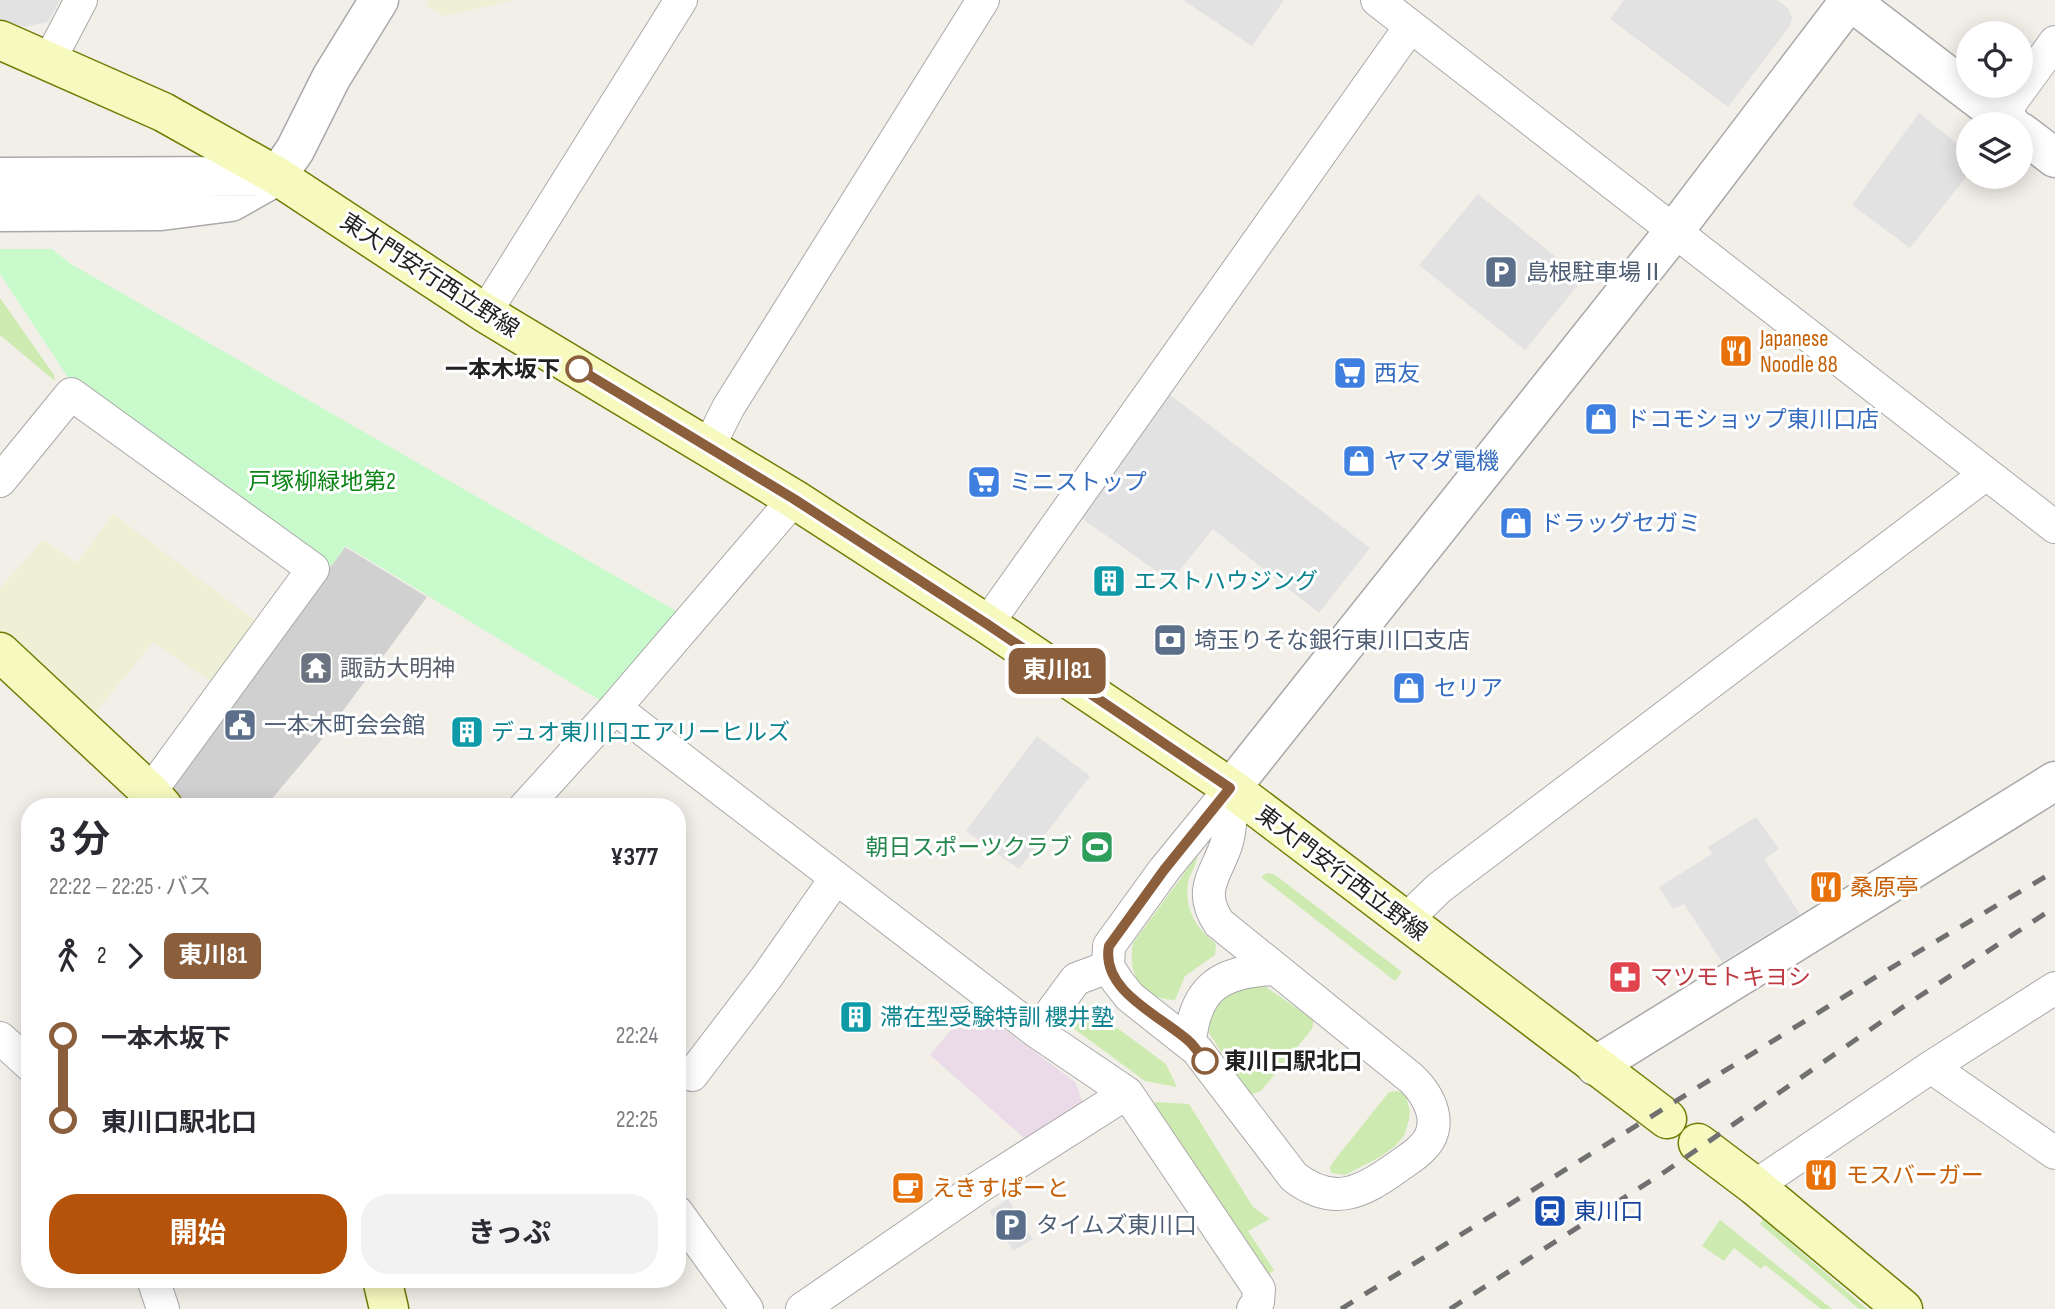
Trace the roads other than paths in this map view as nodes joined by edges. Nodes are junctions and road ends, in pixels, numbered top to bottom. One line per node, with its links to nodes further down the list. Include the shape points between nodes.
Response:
1 (81, 0): 10 (street)
2 (379, 0): 15 (street)
3 (681, 0): 19 (street)
4 (983, 0): 20 (street, via 728,408)
5 (1377, 0): 7 (street)
6 (1850, 0): 11 (street); 18 (street)
7 (1410, 27): 18 (street); 25 (street)
8 (0, 40): 10 (main road, 東大門安行西立野線)
9 (2055, 42): 12 (street)
10 (49, 61): 15 (main road, 東大門安行西立野線, via 163,112)
11 (1995, 112)
12 (2017, 112)
13 (2033, 141): 14 (street)
14 (2055, 158)
15 (277, 176): 16 (street); 17 (street, via 231,202 161,211); 19 (main road, 東大門安行西立野線)
16 (0, 177)
17 (0, 212)
18 (1675, 230): 21 (street); 29 (street)
19 (485, 313): 20 (main road, 東大門安行西立野線)
20 (708, 448): 23 (main road, 東大門安行西立野線)
21 (1986, 474): 24 (street); 34 (street, via 1438,888)
22 (0, 481): 31 (street, via 71,394 313,569)
23 (794, 499): 25 (main road, 東大門安行西立野線); 27 (street)
24 (2055, 527)
25 (987, 624): 29 (main road, 東大門安行西立野線)
26 (0, 652): 30 (main road)
27 (615, 708): 32 (street); 33 (street)
28 (2055, 781): 42 (street)
29 (1230, 788): 34 (main road, 東大門安行西立野線); 35 (street, via 1109,946); 36 (street, via 1226,845 1208,890 1212,913)
30 (156, 798)
31 (158, 798)
32 (533, 798)
33 (836, 878): 38 (street); 44 (street)
34 (1405, 921): 42 (main road, 東大門安行西立野線)
35 (1108, 967): 38 (street, via 1076,979); 40 (street, via 1130,997)
36 (1275, 969): 40 (street, via 1244,972 1221,981 1198,1005); 40 (street, via 1423,1091 1434,1123 1421,1149 1363,1189 1332,1193 1307,1186 1289,1172)
37 (2055, 988): 43 (street)
38 (1037, 1032): 45 (street)
39 (0, 1038): 41 (street)
40 (1190, 1042)
41 (21, 1057)
42 (1595, 1066): 46 (main road, 東大門安行西立野線)
43 (1931, 1067): 48 (street); 49 (street)
44 (692, 1075)
45 (1127, 1093): 56 (street, via 979,1187); 57 (street, via 1259,1289)
46 (1667, 1119)
47 (1699, 1143): 49 (main road)
48 (2055, 1153)
49 (1755, 1186): 58 (main road)
50 (686, 1224): 55 (street)
51 (156, 1288): 53 (street)
52 (384, 1288): 54 (main road)
53 (163, 1309)
54 (389, 1309)
55 (747, 1309)
56 (802, 1309)
57 (1253, 1309)
58 (1903, 1309)

